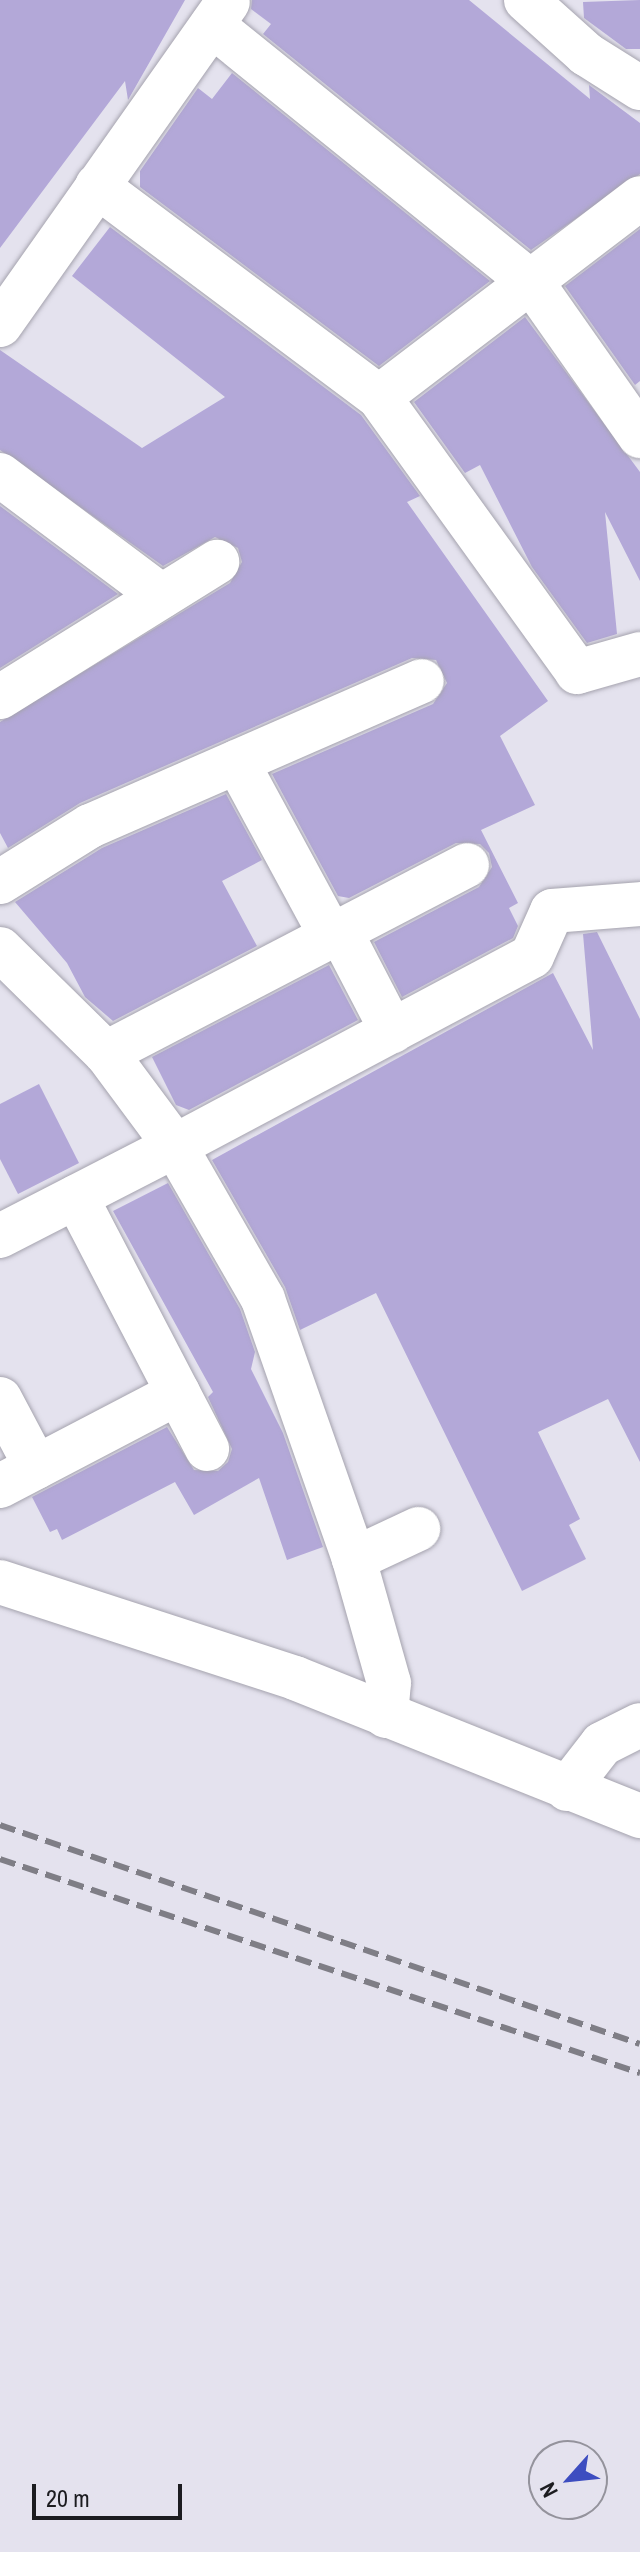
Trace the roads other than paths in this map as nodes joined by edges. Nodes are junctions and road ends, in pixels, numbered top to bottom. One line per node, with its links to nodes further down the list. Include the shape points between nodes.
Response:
1 (526, 0): 3 (street, via 586,54)
2 (221, 12): 4 (street); 6 (street)
3 (640, 88)
4 (97, 186): 7 (street); 8 (street)
5 (640, 198): 6 (street)
6 (533, 284): 8 (street); 9 (street)
7 (0, 325)
8 (379, 397): 13 (street, via 577,672)
9 (640, 436)
10 (0, 475): 12 (street)
11 (217, 562): 12 (street)
12 (162, 596): 15 (street)
13 (640, 654)
14 (422, 681): 16 (street)
15 (0, 697)
16 (237, 762): 18 (street, via 90,826); 20 (street)
17 (467, 865): 20 (street)
18 (0, 882)
19 (640, 904): 22 (street, via 552,911 532,956)
20 (336, 933): 22 (street); 23 (street)
21 (0, 949): 23 (street)
22 (392, 1031): 24 (street)
23 (106, 1053): 24 (street)
24 (175, 1146): 25 (street); 32 (street, via 263,1299)
25 (76, 1197): 26 (street); 27 (street)
26 (0, 1236)
27 (178, 1393): 29 (street); 30 (street)
28 (0, 1399): 30 (street)
29 (207, 1449)
30 (18, 1476)
31 (418, 1529): 32 (street)
32 (354, 1559): 34 (street, via 389,1683)
33 (0, 1582): 34 (street, via 295,1678)
34 (386, 1716): 36 (street)
35 (640, 1725): 36 (street, via 602,1744)
36 (567, 1789): 37 (street)
37 (640, 1816)

